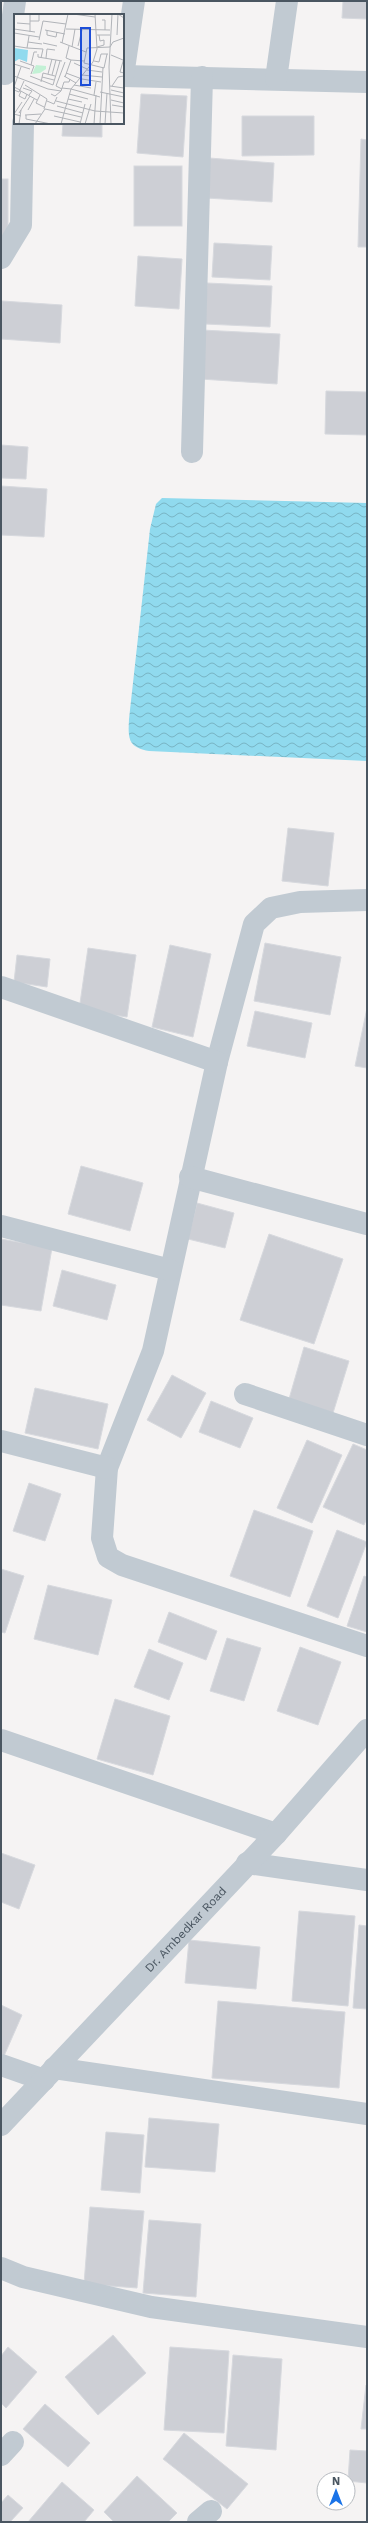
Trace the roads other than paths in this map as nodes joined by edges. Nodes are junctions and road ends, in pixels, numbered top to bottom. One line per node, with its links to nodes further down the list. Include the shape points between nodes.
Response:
1 (15, 1): 5 (street)
2 (134, 1): 4 (street)
3 (287, 1): 8 (street)
4 (124, 69)
5 (7, 74)
6 (124, 76): 7 (street)
7 (202, 77): 8 (street); 12 (street)
8 (276, 78): 9 (street)
9 (367, 82)
10 (23, 124): 11 (street, via 21,225)
11 (1, 258)
12 (192, 452)
13 (367, 900): 15 (street, via 300,902 271,908 254,924)
14 (1, 988): 15 (street)
15 (217, 1062): 16 (street)
16 (190, 1177): 17 (street); 19 (street)
17 (367, 1224)
18 (1, 1226): 19 (street)
19 (170, 1270): 23 (street, via 153,1351)
20 (245, 1394): 21 (street)
21 (367, 1435)
22 (1, 1441): 23 (street)
23 (107, 1468): 24 (street, via 102,1538 108,1557 122,1565)
24 (367, 1646)
25 (367, 1730): 27 (street, Dr. Ambedkar Road)
26 (1, 1740): 27 (street)
27 (276, 1834): 28 (street, Dr. Ambedkar Road)
28 (247, 1863): 29 (street); 31 (street, Dr. Ambedkar Road)
29 (367, 1880)
30 (1, 2065): 31 (street)
31 (49, 2074): 32 (street); 33 (street, Dr. Ambedkar Road)
32 (367, 2114)
33 (1, 2125)
34 (1, 2268): 35 (street, via 23,2277 151,2307)
35 (367, 2337)

